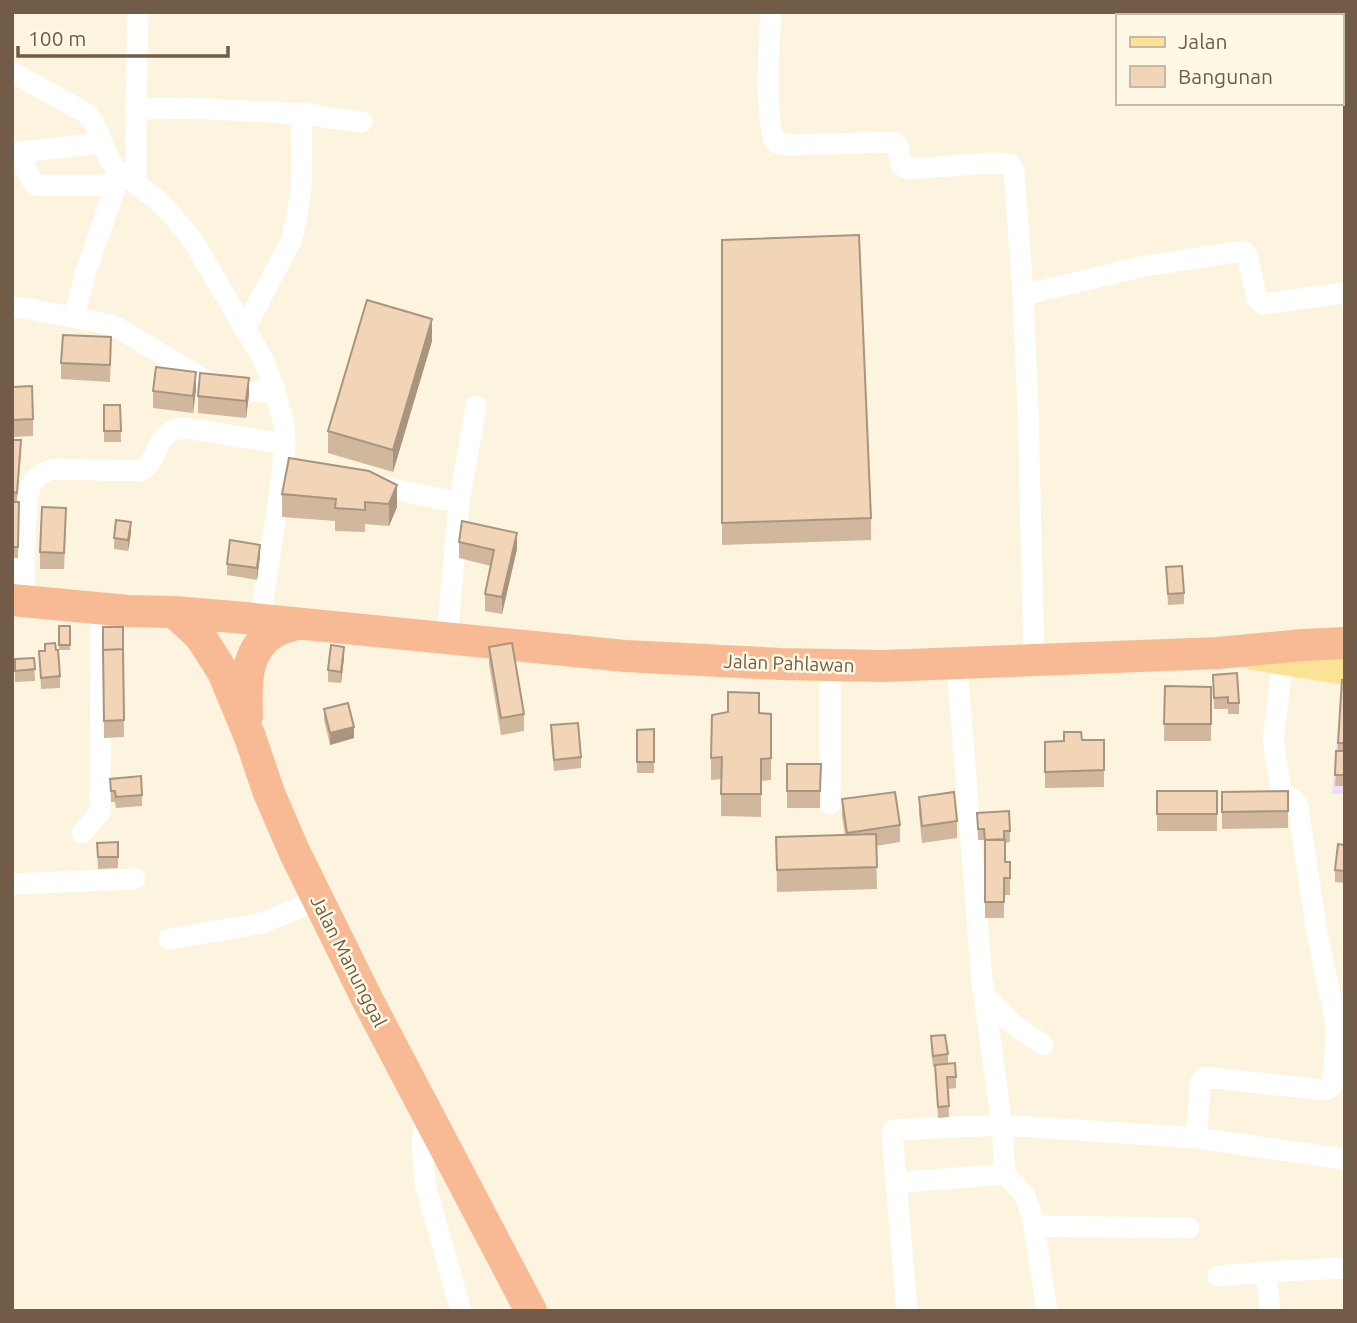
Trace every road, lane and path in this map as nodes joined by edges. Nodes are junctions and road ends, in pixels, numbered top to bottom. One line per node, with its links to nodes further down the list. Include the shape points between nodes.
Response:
1 (138, 12): 4 (street)
2 (771, 12): 11 (street, via 768,98 771,135 776,143 895,142 901,164 909,169 1010,164)
3 (12, 72): 7 (street, via 86,113)
4 (136, 109): 5 (street); 9 (street)
5 (302, 114): 6 (street); 14 (street, via 301,189 291,241)
6 (362, 122)
7 (103, 142): 8 (street); 9 (street)
8 (18, 152): 9 (street, via 36,185)
9 (124, 180): 13 (street, via 86,271); 14 (street, via 163,205 191,238)
10 (1345, 293): 11 (street, via 1262,304 1247,254 1242,251 1140,267)
11 (1023, 295): 28 (street)
12 (12, 307): 13 (street)
13 (74, 317): 15 (street, via 113,325 222,388)
14 (245, 328): 15 (street)
15 (275, 391): 17 (street)
16 (476, 406): 19 (street)
17 (285, 444): 20 (street, via 176,429 165,435 140,471 44,472 35,479 27,508); 23 (street, via 289,477)
18 (348, 483): 19 (street)
19 (459, 503): 25 (street)
20 (24, 601): 21 (highway, Jalan Pahlawan)
21 (102, 607): 22 (highway, Jalan Pahlawan); 35 (street, via 100,812)
22 (174, 612): 23 (highway, Jalan Pahlawan); 33 (highway, Jalan Manunggal, via 200,636 216,660)
23 (247, 619): 24 (highway, Jalan Pahlawan)
24 (297, 624): 25 (highway, Jalan Pahlawan); 33 (highway, via 275,632 252,655 247,704)
25 (447, 639): 30 (highway, Jalan Pahlawan, via 625,656)
26 (1345, 643): 27 (highway)
27 (1219, 653): 28 (highway, Jalan Pahlawan); 29 (main road, Jalan Pahlawan)
28 (1034, 661): 31 (highway, Jalan Pahlawan)
29 (1283, 661): 32 (main road, Jalan Pahlawan); 44 (street, via 1273,740 1281,791 1297,807 1335,1018 1334,1084 1324,1090 1205,1077 1200,1083)
30 (830, 665): 31 (highway, Jalan Pahlawan); 34 (street)
31 (957, 665): 40 (street)
32 (1345, 672)
33 (250, 737): 38 (highway, Jalan Manunggal, via 269,793)
34 (830, 804)
35 (82, 834)
36 (135, 879): 37 (street)
37 (12, 884)
38 (318, 900): 39 (street, via 262,923); 42 (highway, Jalan Manunggal)
39 (169, 940)
40 (986, 997): 41 (street); 43 (street)
41 (1043, 1045)
42 (427, 1115): 53 (street, via 422,1140 425,1184); 54 (highway, Jalan Manunggal)
43 (1002, 1125): 44 (street); 46 (street); 47 (street, via 893,1130)
44 (1197, 1138): 45 (street)
45 (1345, 1160)
46 (1005, 1174): 47 (street); 48 (street, via 1025,1195)
47 (896, 1183): 55 (street)
48 (1034, 1226): 49 (street); 56 (street)
49 (1189, 1228)
50 (1345, 1268): 51 (street)
51 (1266, 1272): 52 (street); 57 (street)
52 (1218, 1276)
53 (461, 1311)
54 (531, 1311)
55 (907, 1311)
56 (1047, 1311)
57 (1270, 1311)

